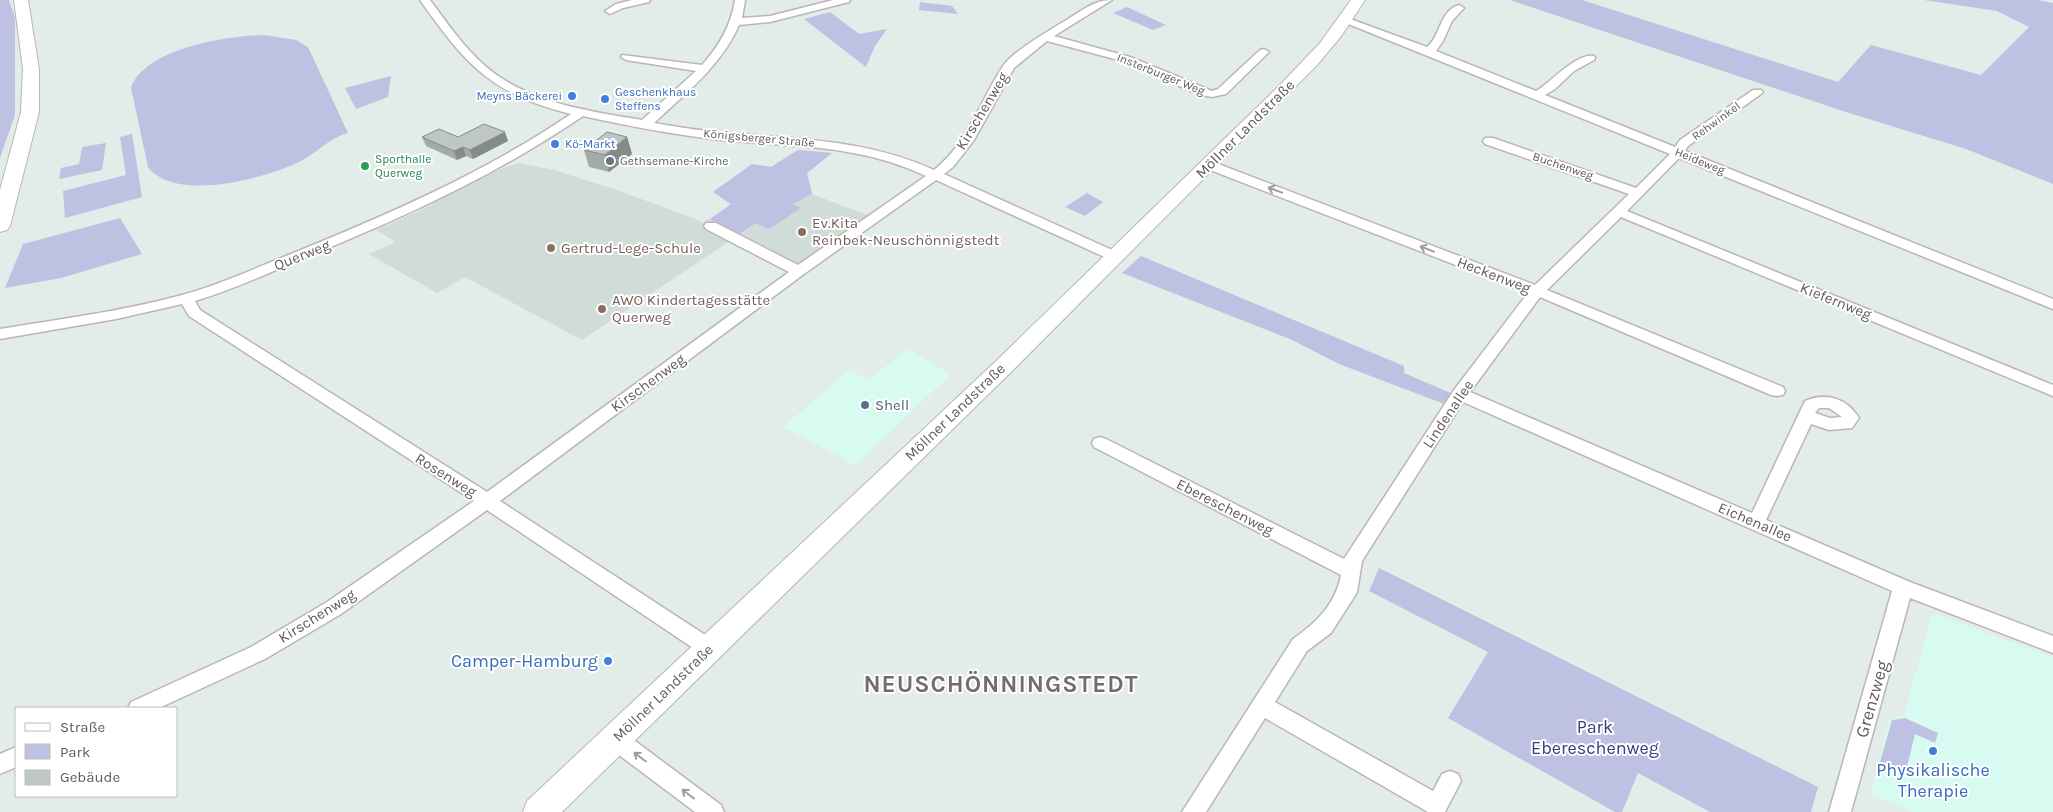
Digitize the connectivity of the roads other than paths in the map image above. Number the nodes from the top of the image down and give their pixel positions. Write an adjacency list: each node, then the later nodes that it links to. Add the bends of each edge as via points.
1 (21, 0): 28 (main road, via 31,69 30,112)
2 (425, 0): 20 (street, Königsberger Straße, via 472,61 493,78 527,95)
3 (646, 0): 9 (street)
4 (740, 0): 10 (street)
5 (845, 0): 10 (street, via 770,19)
6 (1108, 0): 12 (street, Kirschenweg)
7 (1358, 0): 11 (main road, Möllner Landstraße)
8 (1459, 8): 13 (street, via 1448,20 1434,48)
9 (610, 11)
10 (736, 22): 17 (street)
11 (1346, 22): 13 (street, Heideweg); 24 (main road, Möllner Landstraße, via 1303,72)
12 (1045, 37): 14 (street, Insterburger Weg, via 1126,59 1212,94 1222,92); 25 (street, Kirschenweg, via 1009,66 968,140)
13 (1428, 51): 19 (street, Heideweg)
14 (1264, 52)
15 (626, 57): 17 (street)
16 (1590, 58): 19 (street)
17 (704, 69): 21 (street)
18 (1757, 92): 23 (street, Rehwinkel, via 1684,143)
19 (1537, 95): 23 (street, Heideweg)
20 (580, 113): 21 (street, Königsberger Straße); 33 (street, Querweg, via 512,157 447,192 383,222)
21 (646, 124): 25 (street, Königsberger Straße, via 718,136 855,148)
22 (1489, 141): 26 (street, Buchenweg)
23 (1677, 152): 26 (street, Lindenallee); 34 (street, Heideweg)
24 (1209, 165): 30 (main road, Möllner Landstraße); 32 (street, Heckenweg, one-way to 24)
25 (936, 175): 30 (street, Königsberger Straße); 31 (street, Kirschenweg)
26 (1638, 193): 27 (street, Lindenallee)
27 (1619, 212): 32 (street, Lindenallee); 37 (street, Kiefernweg)
28 (0, 226)
29 (711, 226): 31 (street)
30 (1116, 256): 46 (main road, Möllner Landstraße)
31 (799, 271): 41 (street, Kirschenweg)
32 (1537, 291): 36 (street, Heckenweg); 38 (street, Lindenallee)
33 (187, 299): 35 (street, Querweg); 41 (street, Rosenweg, via 194,313)
34 (2053, 304)
35 (0, 334)
36 (1777, 391)
37 (2053, 391)
38 (1460, 394): 42 (street, Eichenallee); 43 (street, Lindenallee, via 1353,560)
39 (1806, 416): 42 (street)
40 (1100, 443): 43 (street, Ebereschenweg)
41 (487, 501): 46 (street, Rosenweg); 48 (street, Kirschenweg, via 334,608 258,652)
42 (1756, 523): 44 (street, Eichenallee)
43 (1350, 570): 47 (street, Lindenallee, via 1347,592 1324,627 1300,644)
44 (1903, 587): 45 (street, Eichenallee); 56 (street, Grenzweg)
45 (2053, 644)
46 (709, 648): 49 (main road, Möllner Landstraße)
47 (1262, 705): 52 (street, via 1437,805); 55 (street, Lindenallee)
48 (140, 707)
49 (615, 739): 53 (main road, Möllner Landstraße); 54 (street, one-way to 49)
50 (15, 757): 51 (street)
51 (0, 764)
52 (1450, 781)
53 (539, 812)
54 (713, 812)
55 (1193, 812)
56 (1840, 812)

